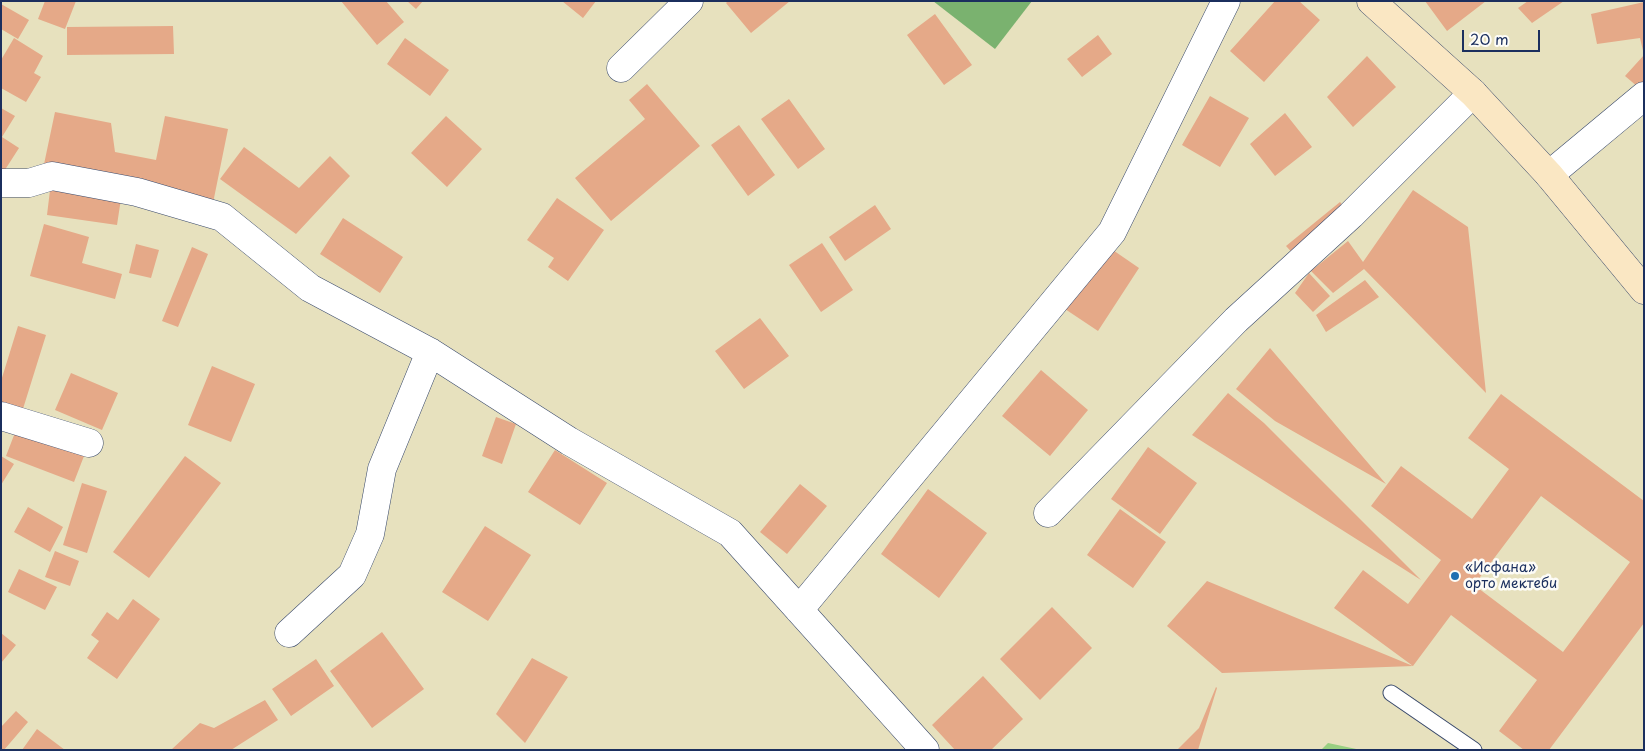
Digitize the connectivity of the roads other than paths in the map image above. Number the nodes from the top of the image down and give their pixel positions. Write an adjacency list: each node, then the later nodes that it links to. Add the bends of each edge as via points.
1 (689, 1): 4 (street)
2 (1226, 1): 14 (street, via 1112,232)
3 (1371, 1): 5 (street)
4 (621, 68)
5 (1473, 92): 7 (street); 13 (street, via 1350,215 1236,320)
6 (1644, 96): 7 (street)
7 (1549, 175): 9 (street)
8 (1, 183): 10 (street, via 29,183 52,176 137,192 222,218 310,288)
9 (1644, 290)
10 (430, 352): 14 (street, via 569,441 730,533); 15 (street, via 382,469 370,534 352,575)
11 (1, 416): 12 (street)
12 (89, 443)
13 (1048, 513)
14 (799, 610): 17 (street)
15 (290, 633)
16 (1391, 693): 18 (lane)
17 (925, 750)
18 (1474, 750)

